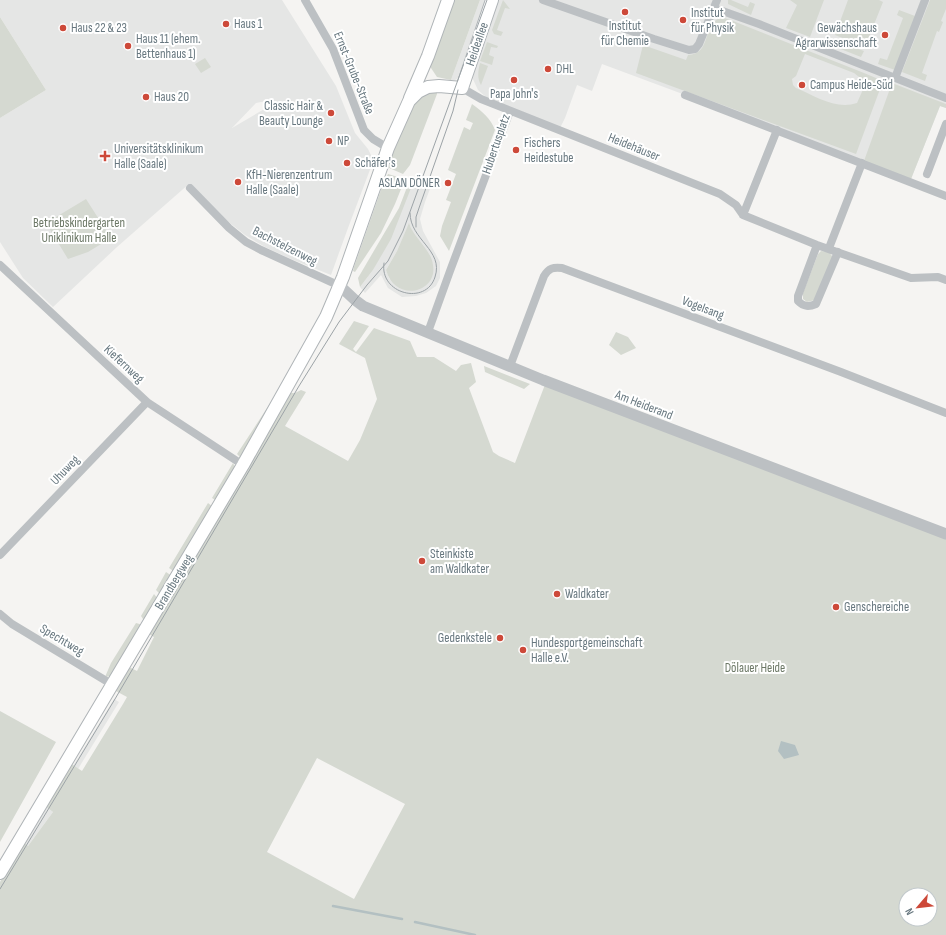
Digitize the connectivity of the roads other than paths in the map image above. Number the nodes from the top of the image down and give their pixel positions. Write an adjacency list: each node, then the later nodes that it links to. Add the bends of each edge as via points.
1 (305, 0): 17 (street, Ernst-Grube-Straße, via 333,49 364,130)
2 (448, 0): 7 (main road)
3 (492, 0): 10 (main road, Heideallee)
4 (543, 0): 6 (street, via 689,50 695,49 699,44)
5 (925, 0): 8 (street)
6 (716, 4): 8 (street, via 759,24)
7 (424, 63): 9 (main road, via 429,78); 13 (main road)
8 (895, 78): 12 (street)
9 (439, 86): 10 (main road, Hubertusplatz); 13 (main road, Hubertusplatz, via 422,89)
10 (462, 88): 14 (street, Hubertusplatz)
11 (684, 95): 16 (street)
12 (946, 98)
13 (409, 101): 17 (main road, Hubertusplatz)
14 (510, 111): 22 (street, Heidehäuser, via 720,194 736,205); 29 (street, Hubertusplatz)
15 (946, 124): 19 (street)
16 (777, 130): 18 (street); 22 (street)
17 (388, 148): 28 (main road, Hubertusplatz)
18 (862, 163): 21 (street); 24 (street)
19 (927, 174)
20 (190, 188): 28 (street, Bachstelzenweg, via 246,242)
21 (946, 196)
22 (743, 215): 23 (street, Heidehäuser)
23 (817, 245): 24 (street, Heidehäuser); 25 (street, via 798,296 798,301 802,305 810,307 816,304)
24 (829, 248): 25 (street, Heidehäuser)
25 (838, 252): 27 (street, Heidehäuser, via 911,278 938,277)
26 (0, 265): 31 (street, Kiefernweg)
27 (946, 280)
28 (340, 286): 29 (street, Am Heiderand, via 363,306); 33 (main road, Brandbergweg, via 326,317)
29 (428, 332): 30 (street, Am Heiderand)
30 (510, 366): 32 (street, Vogelsang, via 544,276 548,270 555,267); 34 (street, Am Heiderand)
31 (148, 402): 33 (street, Kiefernweg); 35 (street, Uhuweg)
32 (946, 413)
33 (243, 465): 37 (main road, Brandbergweg)
34 (946, 534)
35 (0, 555)
36 (0, 614): 37 (street, Spechtweg, via 12,624)
37 (113, 685): 38 (main road, Brandbergweg)
38 (0, 873)

